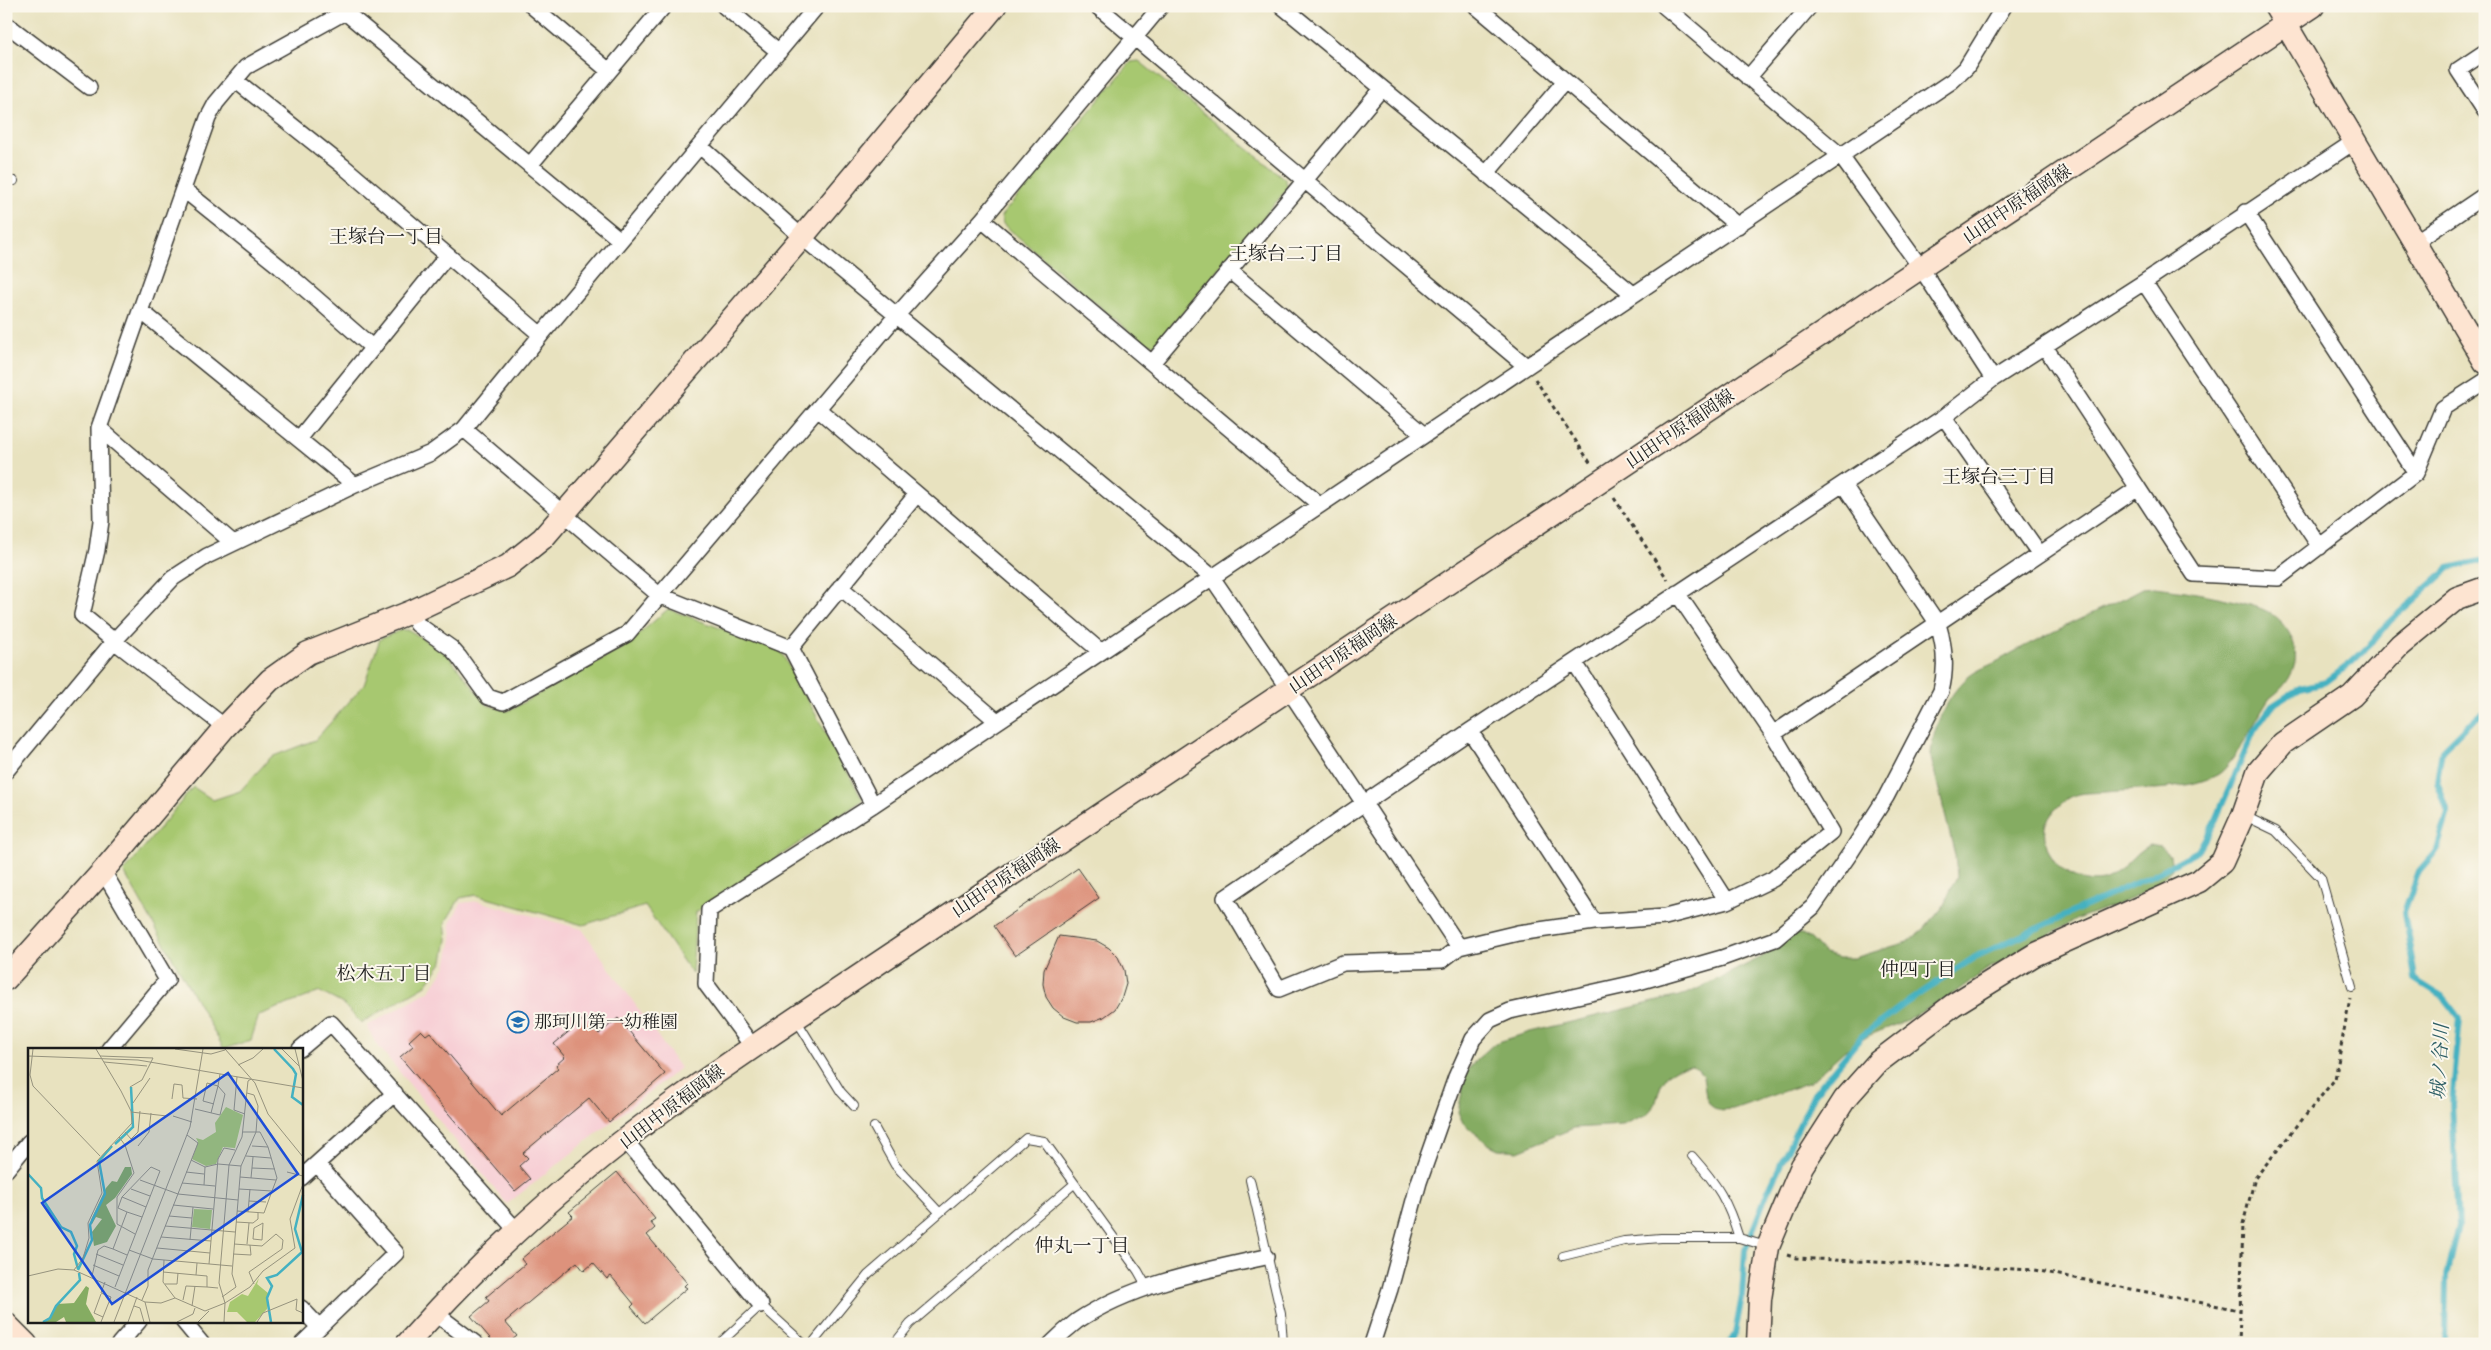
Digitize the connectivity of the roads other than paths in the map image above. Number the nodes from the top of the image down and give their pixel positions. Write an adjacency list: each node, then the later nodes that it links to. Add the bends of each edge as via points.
1 (532, 6): 20 (street)
2 (664, 6): 20 (street)
3 (724, 6): 18 (street)
4 (817, 6): 18 (street)
5 (995, 6): 38 (street)
6 (1097, 6): 17 (street)
7 (1160, 6): 17 (street)
8 (1282, 6): 25 (street)
9 (1476, 6): 23 (street)
10 (1664, 6): 21 (street)
11 (1810, 6): 21 (street)
12 (2004, 6): 29 (street, via 1966,68 1952,81)
13 (2313, 6): 15 (street, 山田中原福岡線)
14 (351, 9): 22 (street, via 246,67); 30 (street)
15 (2280, 15): 27 (street); 42 (street, 山田中原福岡線)
16 (6, 24): 24 (street)
17 (1135, 37): 32 (street); 36 (street)
18 (779, 52): 28 (street)
19 (2485, 52): 26 (street, via 2458,70)
20 (609, 71): 30 (street)
21 (1748, 78): 29 (street)
22 (235, 80): 33 (street, via 208,118); 41 (street, via 343,166)
23 (1565, 81): 31 (street); 37 (street)
24 (89, 87)
25 (1382, 88): 31 (street); 32 (street)
26 (2485, 111)
27 (2355, 141): 35 (street); 40 (street)
28 (700, 147): 38 (street); 39 (street)
29 (1840, 155): 37 (street); 42 (street)
30 (530, 166): 39 (street)
31 (1486, 174): 45 (street)
32 (1304, 179): 43 (street); 53 (street)
33 (183, 189): 46 (street); 50 (street)
34 (2485, 195): 40 (street)
35 (2246, 212): 44 (street); 62 (street)
36 (982, 220): 47 (street); 52 (street)
37 (1738, 226): 45 (street)
38 (802, 237): 47 (street); 68 (street)
39 (620, 240): 48 (street)
40 (2414, 243): 51 (street)
41 (447, 256): 48 (street); 50 (street)
42 (1921, 268): 54 (street); 83 (street, 山田中原福岡線)
43 (1229, 270): 52 (street); 60 (street)
44 (2144, 282): 49 (street); 70 (street)
45 (1633, 294): 53 (street)
46 (141, 311): 58 (street); 61 (street)
47 (897, 315): 56 (street); 72 (street)
48 (541, 335): 59 (street)
49 (2045, 347): 54 (street); 65 (street)
50 (373, 348): 61 (street)
51 (2485, 362)
52 (1152, 363): 67 (street)
53 (1526, 366): 60 (street)
54 (1993, 379): 57 (street)
55 (2485, 381): 62 (street, via 2443,408)
56 (819, 410): 66 (street); 76 (street)
57 (1944, 417): 63 (street); 71 (street)
58 (99, 428): 69 (street); 79 (street, via 101,521 82,615)
59 (464, 430): 64 (street, via 430,453); 68 (street)
60 (1424, 435): 67 (street)
61 (299, 439): 64 (street)
62 (2416, 473): 70 (street)
63 (1843, 484): 75 (street); 78 (street)
64 (354, 485): 69 (street)
65 (2138, 488): 70 (street, via 2194,574 2278,578); 71 (street)
66 (917, 494): 73 (street); 81 (street)
67 (1319, 504): 72 (street)
68 (565, 514): 76 (street); 77 (street, via 544,538 508,566)
69 (232, 542): 79 (street, via 173,578)
70 (2320, 547)
71 (2040, 553): 78 (street)
72 (1211, 576): 81 (street); 83 (street)
73 (840, 587): 80 (street); 84 (street)
74 (2485, 588): 91 (street, via 2457,598 2400,645 2352,696 2283,743 2258,772)
75 (1677, 593): 82 (street); 87 (street)
76 (659, 595): 77 (street, via 627,634 504,702 488,698 460,657 417,624); 80 (street)
77 (413, 611): 85 (street, via 308,653 270,680)
78 (1938, 624): 87 (street); 139 (street, via 1944,645 1945,676 1941,691 1886,797 1813,907 1774,939 1635,983 1510,1011 1490,1020 1473,1039 1419,1182)
79 (114, 641): 85 (street); 88 (street)
80 (790, 648): 90 (street)
81 (1100, 651): 84 (street)
82 (1575, 663): 86 (street); 93 (street)
83 (1289, 690): 89 (street); 98 (street, 山田中原福岡線)
84 (997, 721): 90 (street)
85 (225, 727): 92 (street)
86 (1470, 732): 89 (street); 94 (street)
87 (1773, 734): 93 (street, via 1831,832 1773,879)
88 (6, 770)
89 (1363, 804): 95 (street); 95 (street, via 1225,898 1279,989 1343,963 1442,960)
90 (873, 805): 99 (street, via 709,910 706,984)
91 (2244, 815): 97 (lane, via 2276,831 2322,878); 116 (street, via 2222,862 2199,881 2034,954 1953,1005 1878,1062 1845,1099 1802,1166)
92 (103, 871): 96 (street); 100 (street, via 167,980)
93 (1727, 901): 94 (street, via 1665,917)
94 (1594, 922): 95 (street, via 1518,933)
95 (1459, 947)
96 (6, 980)
97 (2352, 987)
98 (796, 1018): 99 (street, 山田中原福岡線); 103 (lane, via 841,1092)
99 (753, 1047): 105 (street, 山田中原福岡線)
100 (110, 1048)
101 (301, 1048): 102 (street, via 331,1023)
102 (395, 1093): 108 (street); 114 (street)
103 (854, 1106)
104 (874, 1127): 113 (lane, via 895,1165)
105 (625, 1140): 114 (street, 山田中原福岡線); 120 (street)
106 (28, 1143): 109 (street)
107 (1692, 1156): 115 (lane, via 1714,1180 1730,1209)
108 (317, 1164): 110 (street); 126 (street, via 396,1253)
109 (6, 1170)
110 (302, 1177)
111 (1250, 1180): 118 (lane)
112 (1074, 1184): 113 (lane, via 1044,1141 1026,1138); 119 (lane, via 1138,1271); 136 (lane, via 910,1324)
113 (938, 1212): 135 (lane, via 868,1275)
114 (517, 1231): 122 (street, 山田中原福岡線)
115 (1739, 1238): 116 (lane); 117 (lane, via 1624,1241)
116 (1768, 1246): 140 (street, via 1760,1299)
117 (1563, 1256)
118 (1266, 1257): 119 (street); 138 (lane, via 1281,1314)
119 (1146, 1287): 137 (street, via 1108,1303 1076,1322)
120 (761, 1304): 133 (lane); 134 (lane)
121 (302, 1309): 126 (street)
122 (435, 1313): 131 (street, 山田中原福岡線); 132 (street)
123 (137, 1322): 128 (street)
124 (184, 1322): 129 (street)
125 (6, 1324): 127 (street)
126 (319, 1327): 130 (street)
127 (26, 1344)
128 (119, 1344)
129 (202, 1344)
130 (302, 1344)
131 (407, 1344)
132 (476, 1344)
133 (719, 1344)
134 (804, 1344)
135 (812, 1344)
136 (894, 1344)
137 (1051, 1344)
138 (1283, 1344)
139 (1372, 1344)
140 (1758, 1344)

